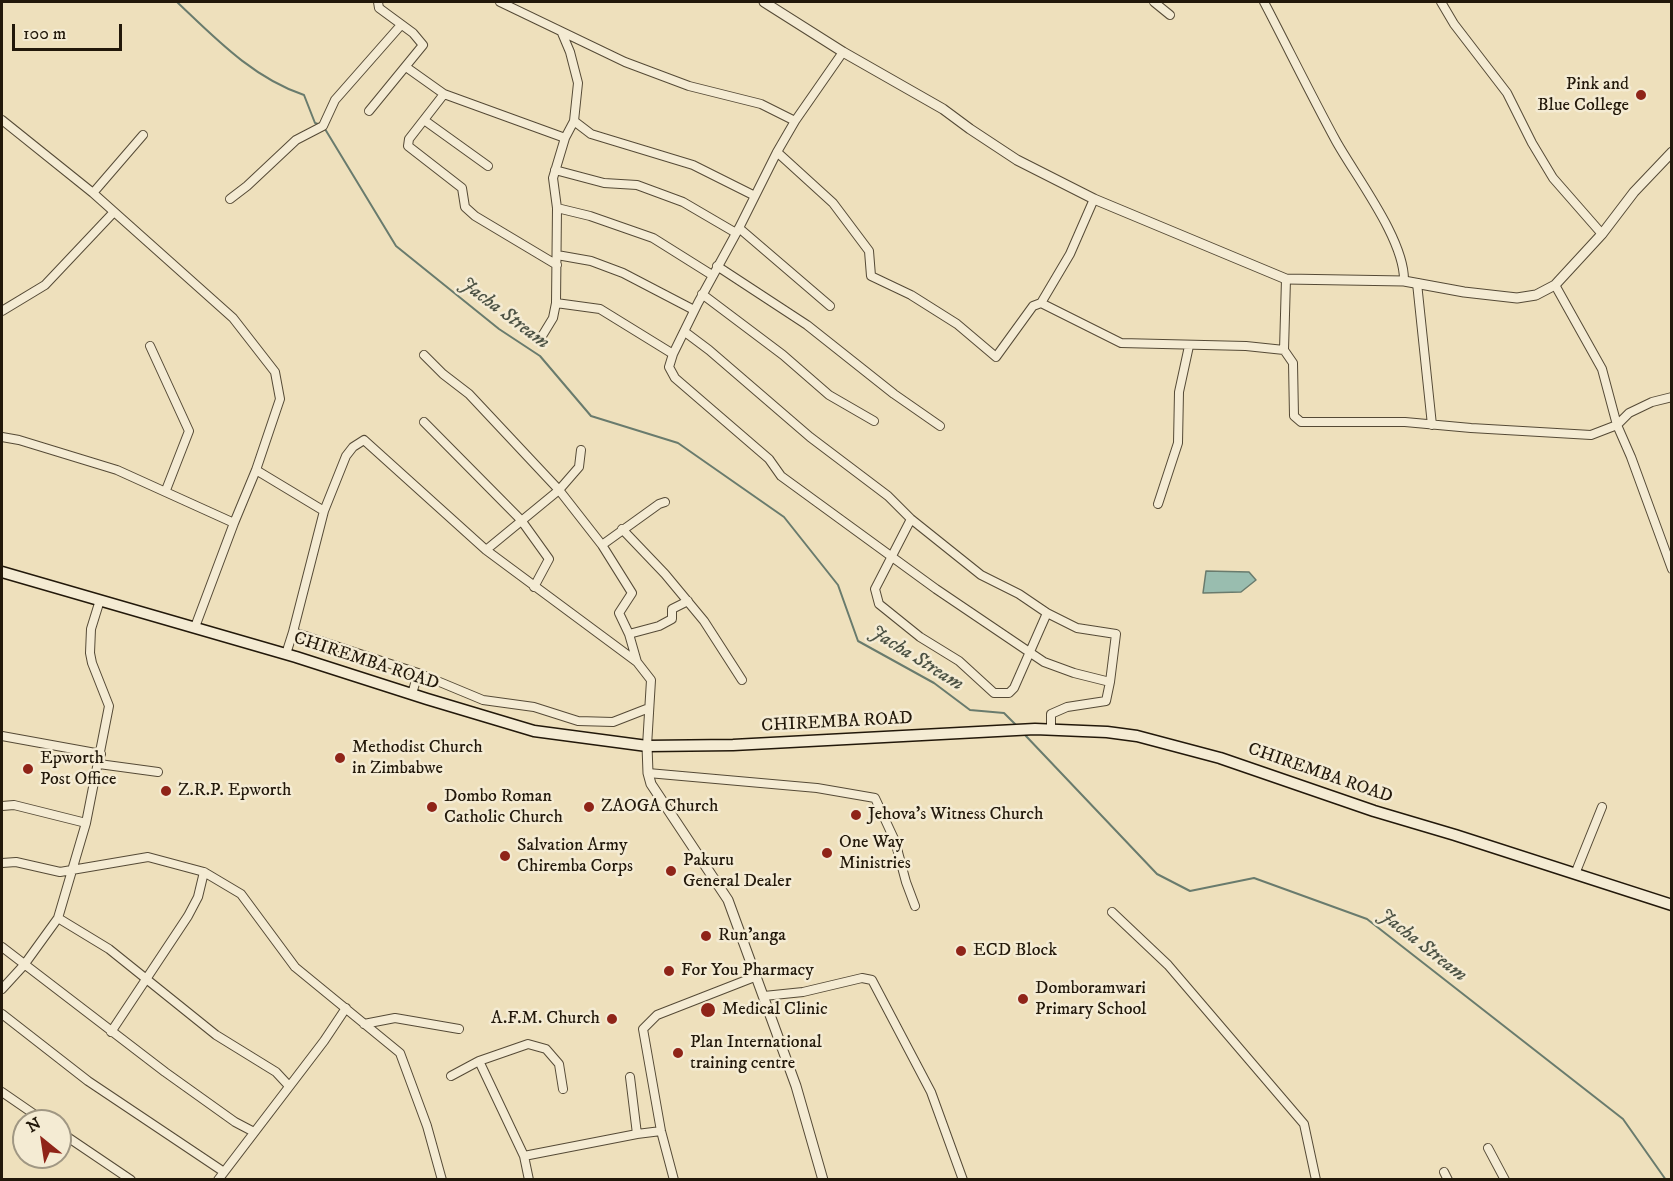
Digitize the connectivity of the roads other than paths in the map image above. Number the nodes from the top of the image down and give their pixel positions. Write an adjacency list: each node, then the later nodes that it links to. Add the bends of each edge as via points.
1 (378, 2): 8 (street, via 379,8)
2 (500, 2): 9 (street)
3 (764, 2): 10 (street)
4 (1154, 2): 7 (street)
5 (1264, 2): 37 (street, via 1336,142 1389,231 1404,269)
6 (1441, 2): 31 (street, via 1507,93 1553,178)
7 (1170, 15)
8 (401, 25): 11 (street, via 423,45); 26 (street, via 335,100 322,126 296,140)
9 (562, 33): 16 (street, via 578,83); 17 (street, via 689,86 761,104)
10 (843, 52): 17 (street); 27 (street, via 943,109 1017,160)
11 (406, 67): 12 (street); 13 (street)
12 (444, 94): 15 (street); 19 (street)
13 (369, 111)
14 (2, 120): 24 (street)
15 (424, 120): 22 (street); 33 (street, via 408,146 462,188 465,207 475,216)
16 (574, 121): 19 (street); 25 (street, via 591,134 693,165)
17 (795, 121): 20 (street)
18 (143, 135): 24 (street)
19 (565, 138): 23 (street)
20 (777, 152): 25 (street); 42 (street, via 833,204 869,251 871,276 957,324 996,357 1033,306)
21 (1671, 152): 31 (street)
22 (488, 166)
23 (555, 170): 28 (street); 30 (street, via 604,183 637,185 683,202)
24 (93, 193): 29 (street)
25 (754, 196): 30 (street)
26 (230, 199)
27 (1094, 199): 36 (street); 42 (street, via 1070,254)
28 (557, 208): 32 (street); 35 (street, via 653,238)
29 (113, 213): 45 (street, via 45,285); 61 (street, via 233,318 275,372 280,399)
30 (738, 231): 34 (street); 43 (street)
31 (1602, 234): 39 (street)
32 (557, 255): 33 (street); 44 (street, via 591,261 623,273)
33 (557, 265): 41 (street)
34 (717, 266): 35 (street); 58 (street, via 807,326)
35 (712, 275): 40 (street)
36 (1286, 279): 37 (street); 50 (street)
37 (1404, 281): 38 (street)
38 (1417, 283): 39 (street, via 1517,298 1536,295); 56 (street)
39 (1555, 285): 57 (street, via 1602,369)
40 (702, 294): 44 (street); 54 (street, via 829,394)
41 (556, 303): 47 (street, via 553,318); 51 (street, via 600,309)
42 (1041, 303): 49 (street, via 1120,343)
43 (830, 306)
44 (694, 310): 46 (street)
45 (2, 311)
46 (685, 332): 51 (street); 67 (street, via 810,437 888,495)
47 (539, 341)
48 (150, 346): 62 (street, via 189,431)
49 (1189, 346): 50 (street); 65 (street, via 1179,393 1178,444)
50 (1284, 350): 56 (street, via 1293,363 1294,416 1301,422)
51 (673, 354): 73 (street, via 669,367 675,378 769,459 781,476)
52 (424, 355): 63 (street, via 469,394)
53 (1671, 398): 57 (street, via 1629,413)
54 (874, 421)
55 (424, 422): 68 (street)
56 (1432, 424): 57 (street, via 1592,435)
57 (1617, 425): 74 (street)
58 (940, 426)
59 (2, 437): 62 (street, via 117,470)
60 (581, 450): 63 (street, via 579,467)
61 (256, 471): 66 (street); 69 (street)
62 (166, 490): 69 (street)
63 (559, 490): 68 (street); 71 (street)
64 (665, 502): 70 (street)
65 (1158, 504)
66 (324, 511): 72 (street, via 346,456 364,440); 81 (street)
67 (910, 519): 73 (street); 79 (street, via 981,575)
68 (521, 520): 72 (street); 76 (street, via 549,559)
69 (234, 523): 80 (street)
70 (622, 530): 71 (street); 78 (street)
71 (602, 544): 82 (street, via 632,593 619,613)
72 (486, 550): 76 (street)
73 (892, 555): 83 (street); 83 (street, via 875,589 879,604 920,638 959,661 994,693 1009,693 1014,688)
74 (1671, 569)
75 (2, 572): 77 (main road, CHIREMBA ROAD)
76 (534, 587): 85 (street)
77 (100, 600): 80 (main road, CHIREMBA ROAD); 94 (street, via 91,629 90,653 110,706)
78 (688, 601): 82 (street, via 672,609 672,619); 87 (street)
79 (1047, 614): 83 (street); 88 (street, via 1077,628 1116,634)
80 (195, 627): 84 (main road, CHIREMBA ROAD)
81 (293, 632): 84 (street); 86 (street)
82 (629, 634): 85 (street)
83 (1029, 652): 88 (street, via 1044,662)
84 (286, 654): 89 (main road, CHIREMBA ROAD)
85 (637, 662): 90 (street, via 651,680)
86 (418, 673): 89 (street); 90 (street, via 483,700 534,707 578,721 613,722)
87 (742, 680)
88 (1110, 682): 91 (street, via 1106,701 1067,707 1051,714)
89 (412, 694): 93 (main road, CHIREMBA ROAD, via 534,730)
90 (649, 708): 93 (street)
91 (1051, 729): 93 (main road, CHIREMBA ROAD); 104 (main road, CHIREMBA ROAD, via 1137,736 1187,748)
92 (2, 736): 94 (street)
93 (647, 746): 97 (street)
94 (101, 754): 95 (street)
95 (99, 764): 96 (street); 100 (street)
96 (158, 772)
97 (648, 773): 108 (street, via 817,788 875,798 895,841); 113 (street, via 651,784 728,900)
98 (2, 806): 100 (street, via 14,805)
99 (1602, 807): 104 (street)
100 (86, 823): 102 (street)
101 (2, 862): 102 (street, via 60,872)
102 (71, 870): 103 (street, via 148,857); 110 (street)
103 (204, 872): 114 (street, via 198,897); 117 (street, via 241,894 295,967)
104 (1575, 874): 106 (main road, CHIREMBA ROAD)
105 (1671, 895): 106 (street)
106 (1659, 901): 107 (main road, CHIREMBA ROAD)
107 (1671, 905)
108 (915, 906)
109 (1112, 912): 142 (street, via 1168,965 1305,1124)
110 (58, 918): 112 (street); 114 (street, via 109,949)
111 (2, 947): 112 (street)
112 (24, 965): 115 (street); 121 (street)
113 (757, 976): 116 (street); 129 (street, via 657,1015 643,1029)
114 (146, 979): 121 (street); 125 (street, via 216,1035 276,1072)
115 (2, 989)
116 (764, 996): 140 (street); 141 (street, via 803,992 862,978 872,980 931,1092)
117 (346, 1008): 119 (street); 125 (street)
118 (2, 1014): 135 (street)
119 (364, 1024): 120 (street, via 395,1018); 137 (street, via 400,1053)
120 (459, 1029)
121 (111, 1032): 130 (street)
122 (479, 1061): 123 (street); 126 (street, via 528,1044 546,1049 559,1064); 134 (street)
123 (451, 1076)
124 (630, 1077): 131 (street)
125 (289, 1086): 130 (street)
126 (562, 1089)
127 (2, 1092): 128 (street)
128 (27, 1109)
129 (661, 1131): 131 (street); 139 (street)
130 (254, 1132): 135 (street)
131 (637, 1134): 134 (street)
132 (72, 1140): 136 (street)
133 (1488, 1148): 143 (street)
134 (524, 1156): 138 (street)
135 (221, 1176)
136 (131, 1179)
137 (442, 1179)
138 (529, 1179)
139 (674, 1179)
140 (823, 1179)
141 (963, 1179)
142 (1316, 1179)
143 (1505, 1179)

